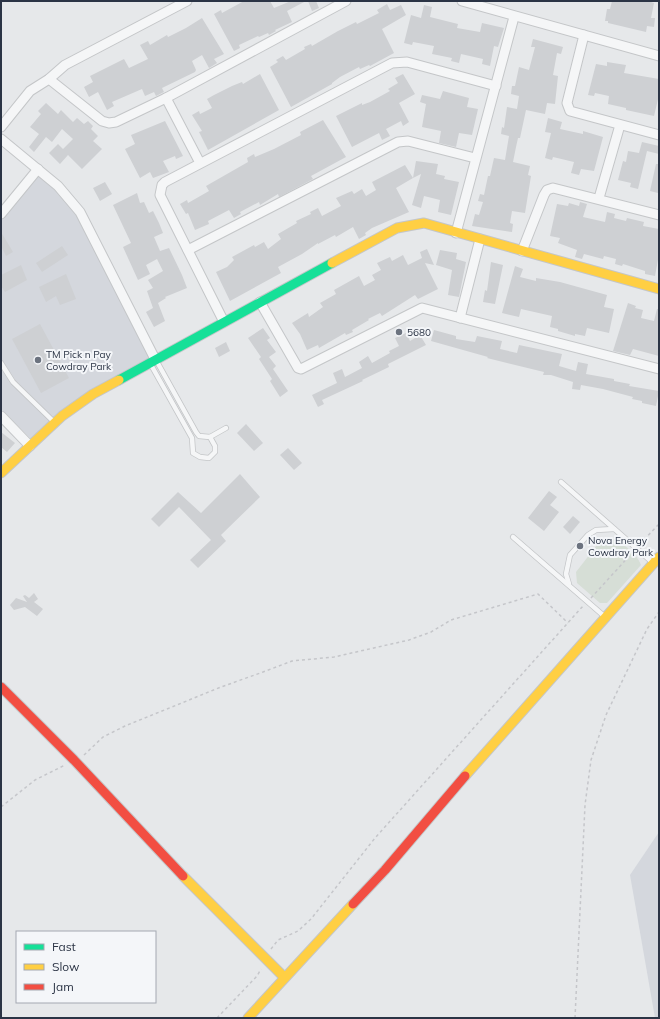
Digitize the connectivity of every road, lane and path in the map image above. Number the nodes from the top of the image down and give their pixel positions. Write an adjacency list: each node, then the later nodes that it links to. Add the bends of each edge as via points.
1 (187, 1): 7 (street, via 65,65)
2 (462, 1): 4 (street)
3 (340, 2): 9 (street)
4 (514, 17): 5 (street); 8 (street)
5 (584, 35): 6 (street); 10 (street, via 567,103 570,111)
6 (659, 56)
7 (49, 79): 9 (street, via 102,122 116,122); 11 (street, via 30,91)
8 (496, 86): 14 (street); 15 (street, via 407,62 392,63)
9 (166, 98): 15 (street)
10 (620, 125): 12 (street); 17 (street)
11 (1, 127)
12 (659, 135)
13 (1, 139): 16 (street)
14 (475, 158): 20 (street); 22 (street, via 408,141 398,142)
15 (200, 163): 22 (street, via 165,182 160,190 160,195)
16 (38, 169): 18 (street); 28 (street, via 58,186 80,212)
17 (599, 198): 19 (street); 23 (street, via 553,188 547,190)
18 (1, 214)
19 (659, 215)
20 (456, 232): 21 (street); 25 (street, via 424,223 397,228)
21 (480, 239): 23 (street); 26 (street)
22 (188, 250): 27 (street)
23 (522, 251): 24 (street)
24 (659, 289)
25 (260, 302): 26 (street, via 296,367 301,369 422,308); 27 (street)
26 (460, 318): 30 (street)
27 (224, 322): 28 (street)
28 (152, 360): 32 (street, via 93,394); 34 (lane, via 199,436); 34 (lane, via 192,438 194,453 200,458 209,458 215,452)
29 (1, 363): 32 (lane, via 13,382)
30 (659, 369)
31 (1, 416): 35 (street)
32 (55, 423): 35 (street)
33 (226, 428): 34 (lane)
34 (210, 437)
35 (30, 446): 36 (street)
36 (1, 473)
37 (561, 482): 39 (lane)
38 (659, 524): 41 (path)
39 (614, 529): 41 (lane); 43 (lane, via 596,530 570,555 566,574)
40 (513, 537): 43 (lane)
41 (636, 548): 42 (lane); 44 (path)
42 (656, 560): 46 (street)
43 (570, 586): 44 (lane)
44 (588, 602): 46 (lane); 47 (path)
45 (659, 612): 55 (path, via 647,629 606,716 592,760 585,805)
46 (606, 617): 52 (street, via 385,870)
47 (568, 623): 49 (path, via 538,594 451,620 409,640 334,657 292,661 125,726 103,737 88,753); 51 (path, via 375,838 311,919 298,931 278,940)
48 (1, 687): 49 (street)
49 (74, 760): 50 (path, via 35,780); 51 (street)
50 (1, 807)
51 (266, 960): 52 (street); 53 (path, via 257,976)
52 (284, 977): 54 (street)
53 (218, 1018)
54 (248, 1018)
55 (575, 1018)

